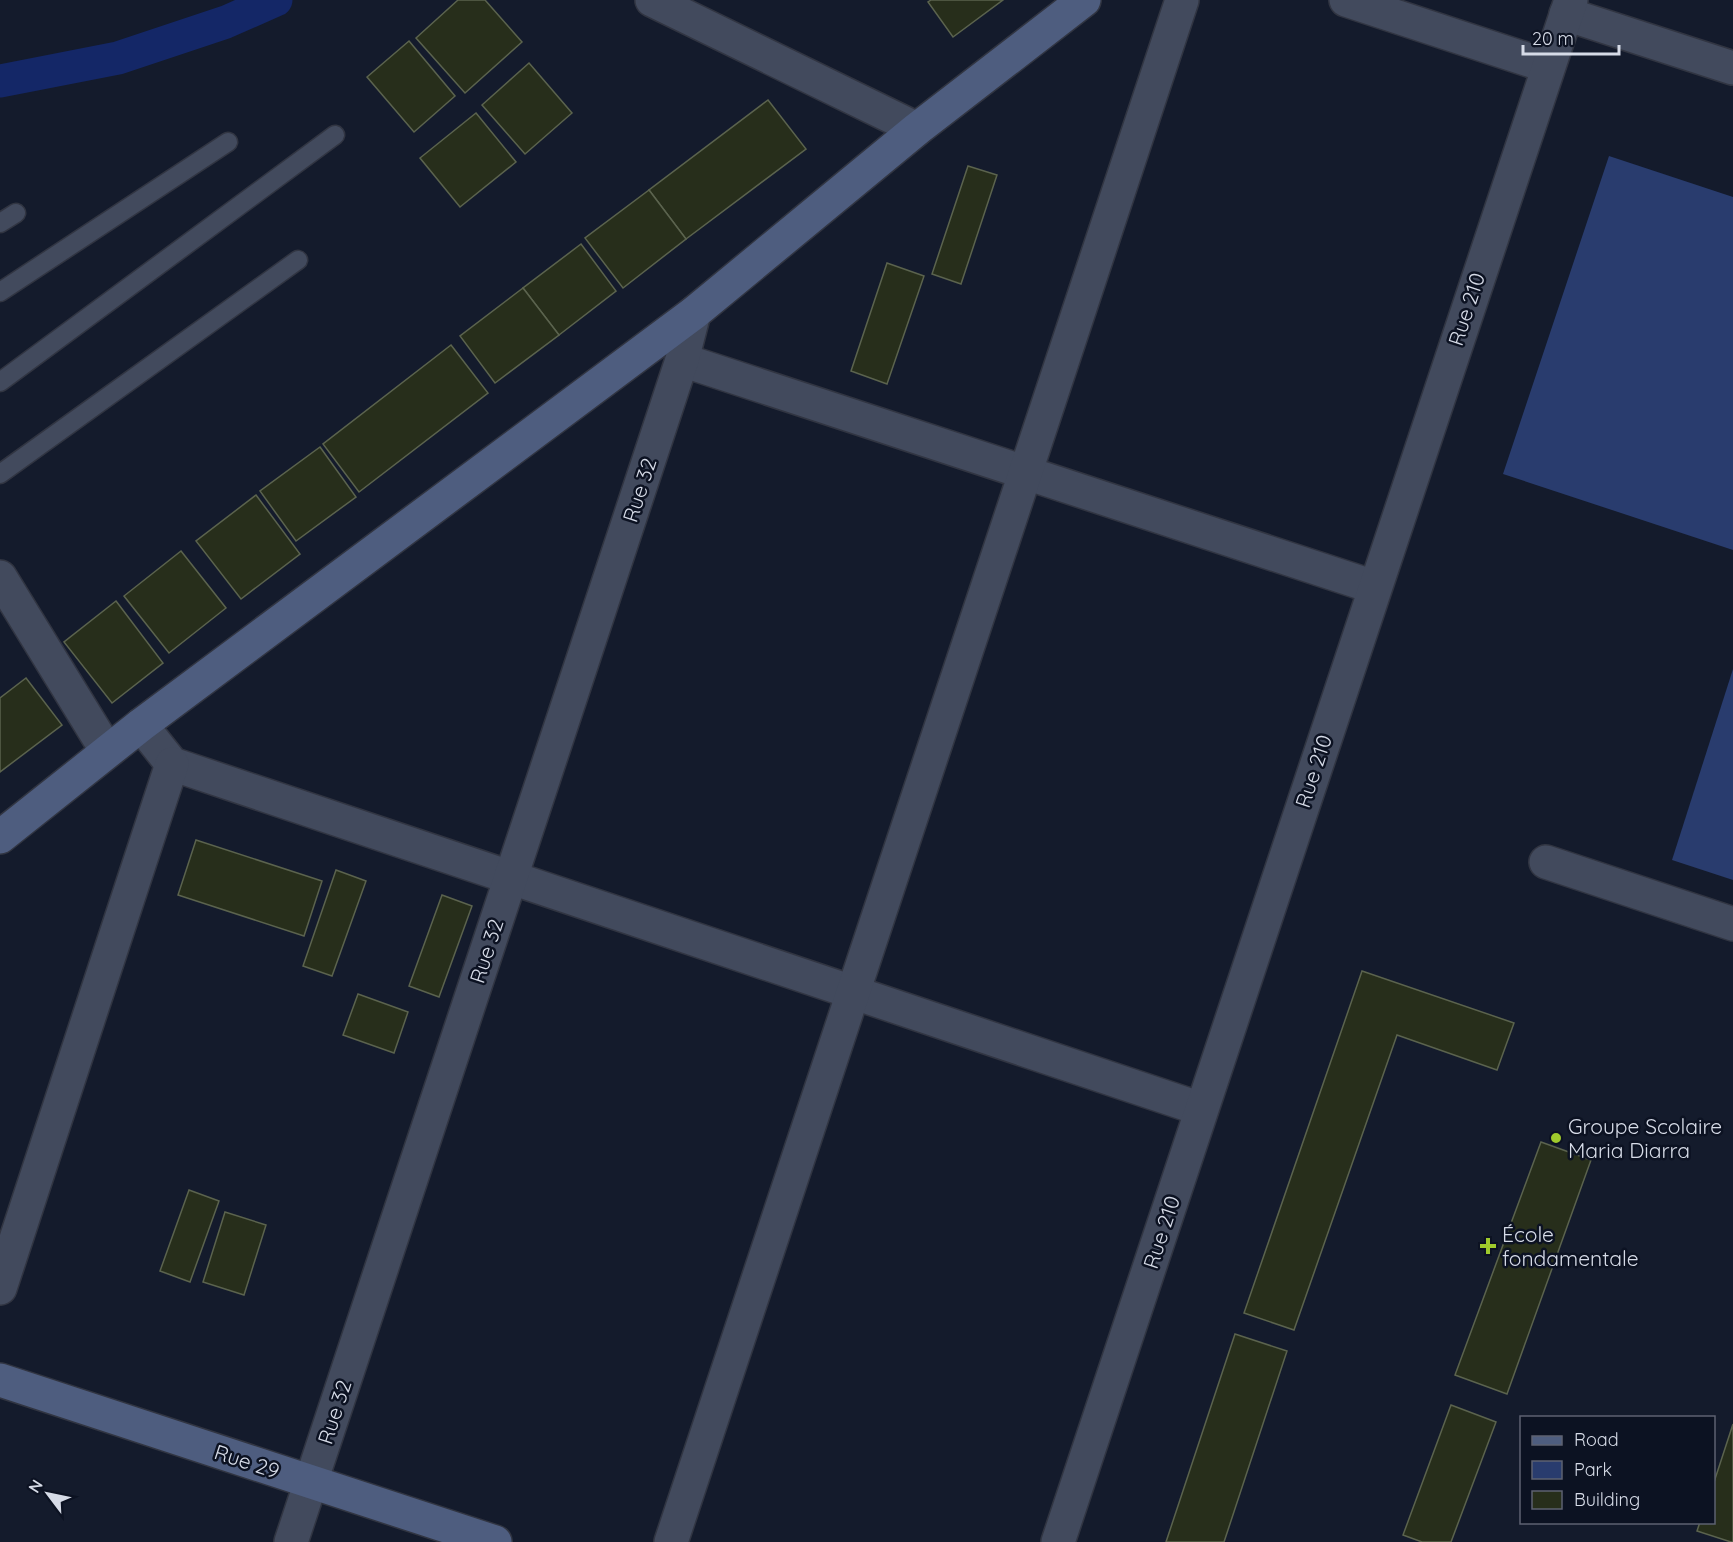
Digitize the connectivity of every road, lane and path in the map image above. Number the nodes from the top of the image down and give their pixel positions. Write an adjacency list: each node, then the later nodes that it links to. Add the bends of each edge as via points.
1 (652, 0): 8 (street)
2 (1084, 0): 8 (main road)
3 (1182, 0): 18 (street)
4 (1346, 0): 6 (street)
5 (1569, 7): 6 (street, Rue 210); 7 (street)
6 (1547, 66): 21 (street, Rue 210)
7 (1733, 69)
8 (917, 129): 15 (main road)
9 (335, 135): 17 (lane)
10 (228, 142): 14 (lane)
11 (16, 213): 12 (lane)
12 (0, 223)
13 (298, 260): 19 (lane)
14 (0, 291)
15 (694, 313): 16 (street, Rue 32); 22 (main road)
16 (682, 360): 18 (street); 27 (street, Rue 32)
17 (0, 382)
18 (1026, 472): 21 (street); 29 (street)
19 (0, 474)
20 (0, 577): 23 (street)
21 (1374, 587): 30 (street, Rue 210)
22 (141, 724): 23 (main road); 24 (street)
23 (107, 751): 25 (main road)
24 (172, 764): 27 (street); 31 (street)
25 (0, 837)
26 (1546, 862): 28 (street)
27 (510, 878): 29 (street); 33 (street, Rue 32)
28 (1733, 924)
29 (853, 992): 30 (street); 36 (street)
30 (1201, 1109): 37 (street, Rue 210)
31 (0, 1288)
32 (0, 1380): 33 (main road, Rue 29)
33 (311, 1482): 34 (street, Rue 32); 35 (main road, Rue 29)
34 (291, 1542)
35 (495, 1542)
36 (671, 1542)
37 (1058, 1542)

